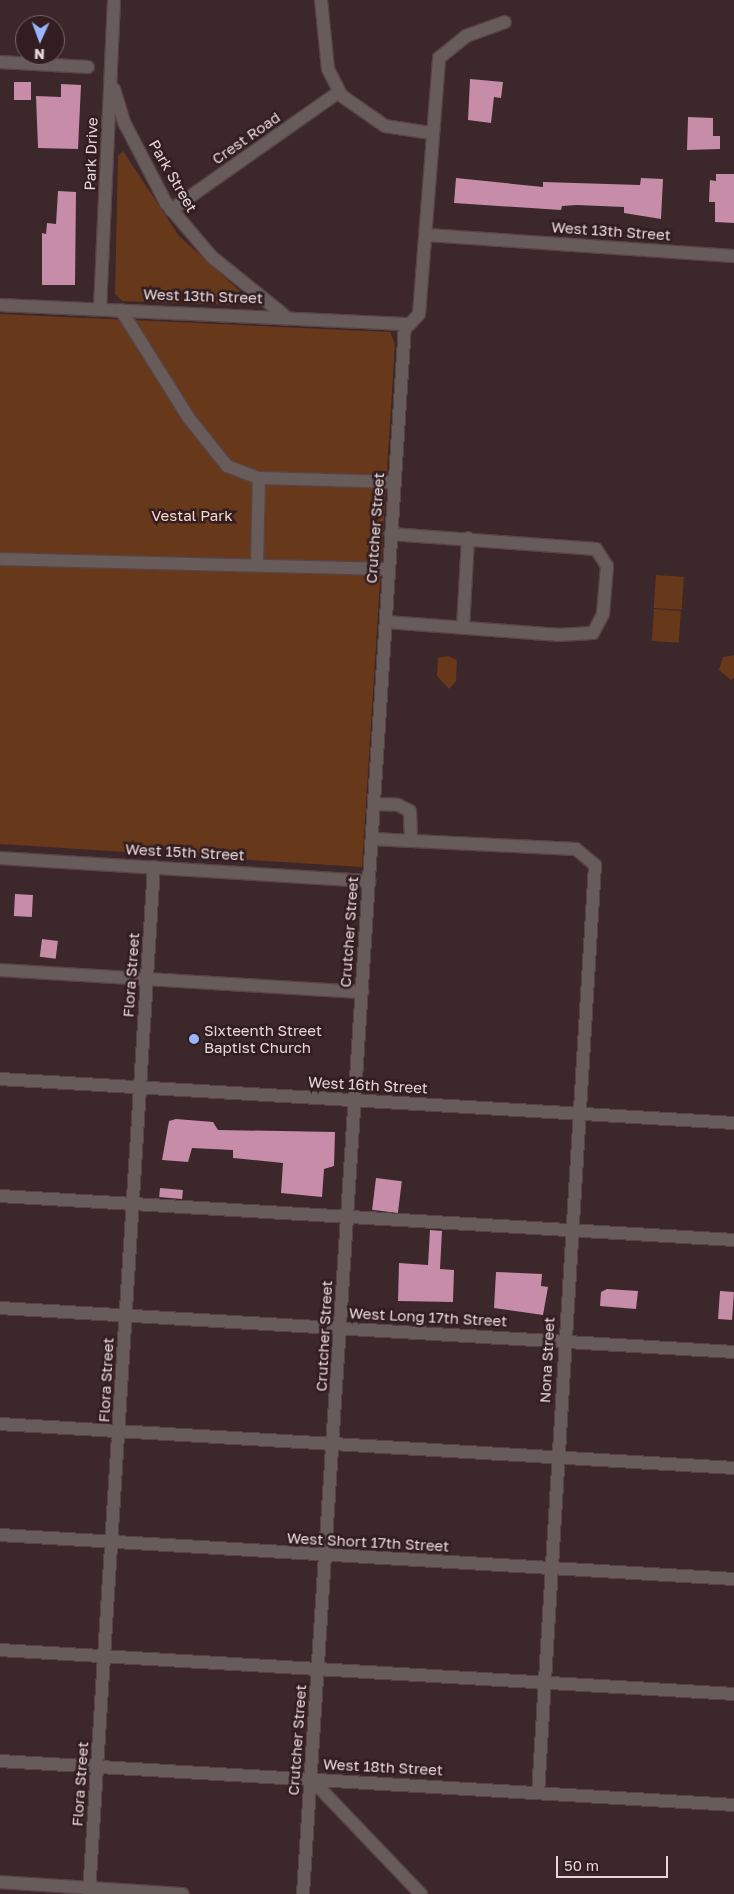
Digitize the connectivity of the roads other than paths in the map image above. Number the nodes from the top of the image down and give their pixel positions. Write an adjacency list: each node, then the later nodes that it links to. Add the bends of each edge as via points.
1 (114, 0): 6 (street, Park Drive)
2 (321, 0): 7 (street, via 325,54)
3 (505, 22): 8 (street, via 466,36 439,58)
4 (0, 62): 5 (street)
5 (88, 67)
6 (111, 72): 9 (street, Park Street, via 125,124); 13 (street, Park Drive)
7 (339, 92): 8 (street, via 366,117 384,126); 9 (street, Crest Road)
8 (432, 133): 10 (street)
9 (171, 210): 15 (street, Park Street, via 212,257)
10 (426, 235): 11 (street, West 13th Street); 16 (street, via 419,314)
11 (734, 256)
12 (0, 305): 13 (street, West 13th Street)
13 (100, 310): 14 (street, West 13th Street)
14 (120, 310): 15 (street, West 13th Street); 17 (street, via 211,450 227,466)
15 (284, 315): 16 (street, West 13th Street)
16 (405, 324): 18 (street, Crutcher Street)
17 (259, 478): 18 (street); 22 (street)
18 (395, 482): 19 (street, Crutcher Street)
19 (391, 534): 20 (street); 23 (street, Crutcher Street)
20 (468, 538): 25 (street); 25 (street, via 596,549 607,566 603,614 593,633)
21 (0, 560): 22 (street)
22 (257, 564): 23 (street)
23 (389, 570): 24 (street, Crutcher Street)
24 (386, 622): 25 (street); 26 (street, Crutcher Street)
25 (464, 628)
26 (374, 804): 27 (street, Crutcher Street); 28 (street, via 398,805 410,811)
27 (372, 839): 28 (street); 31 (street, Crutcher Street)
28 (411, 841): 38 (street, Nona Street, via 576,849 595,865)
29 (0, 858): 30 (street, West 15th Street)
30 (154, 867): 31 (street, West 15th Street); 33 (street, Flora Street)
31 (369, 881): 34 (street, Crutcher Street)
32 (0, 970): 33 (street)
33 (147, 979): 34 (street); 36 (street, Flora Street)
34 (362, 992): 37 (street, Crutcher Street)
35 (0, 1079): 36 (street, West 16th Street)
36 (140, 1087): 37 (street, West 16th Street); 41 (street, Flora Street)
37 (355, 1100): 38 (street, West 16th Street); 42 (street, Crutcher Street)
38 (578, 1114): 39 (street, West 16th Street); 43 (street, Nona Street)
39 (734, 1123)
40 (0, 1196): 41 (street)
41 (133, 1204): 42 (street); 46 (street, Flora Street)
42 (347, 1217): 43 (street); 47 (street, Crutcher Street)
43 (571, 1230): 44 (street); 48 (street, Nona Street)
44 (734, 1240)
45 (0, 1308): 46 (street, West Long 17th Street)
46 (126, 1315): 47 (street, West Long 17th Street); 51 (street, Flora Street)
47 (340, 1328): 48 (street, West Long 17th Street); 52 (street, Crutcher Street)
48 (564, 1341): 49 (street, West Long 17th Street); 53 (street, Nona Street)
49 (734, 1352)
50 (0, 1424): 51 (street)
51 (120, 1432): 52 (street); 56 (street, Flora Street)
52 (335, 1445): 53 (street); 57 (street, Crutcher Street)
53 (558, 1459): 54 (street); 58 (street, Nona Street)
54 (734, 1468)
55 (0, 1535): 56 (street, West Short 17th Street)
56 (112, 1541): 57 (street, West Short 17th Street); 61 (street, Flora Street)
57 (328, 1556): 58 (street, West Short 17th Street); 62 (street, Crutcher Street)
58 (551, 1568): 59 (street, West Short 17th Street); 63 (street, Nona Street)
59 (734, 1579)
60 (0, 1650): 61 (street)
61 (104, 1656): 62 (street); 66 (street, Flora Street)
62 (318, 1669): 63 (street); 67 (street, Crutcher Street)
63 (544, 1683): 64 (street); 68 (street, Nona Street)
64 (734, 1694)
65 (0, 1761): 66 (street, West 18th Street)
66 (97, 1767): 67 (street, West 18th Street); 71 (street, Flora Street)
67 (311, 1779): 68 (street, West 18th Street); 73 (street, Crutcher Street); 74 (street)
68 (538, 1793): 69 (street, West 18th Street)
69 (734, 1805)
70 (0, 1882): 71 (street)
71 (89, 1891): 72 (street)
72 (183, 1894)
73 (304, 1894)
74 (421, 1894)

